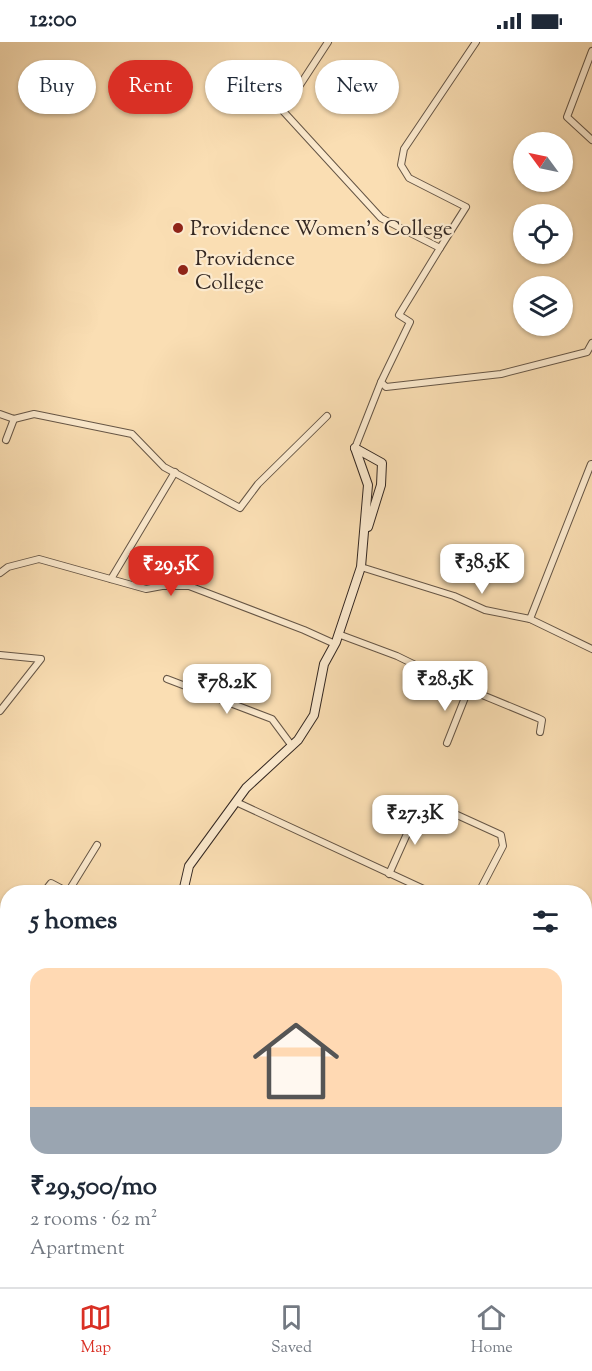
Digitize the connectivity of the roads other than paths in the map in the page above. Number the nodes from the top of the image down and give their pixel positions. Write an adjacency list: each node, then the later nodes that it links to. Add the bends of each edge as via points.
1 (328, 42): 5 (street, via 283,111 381,218)
2 (476, 42): 5 (street, via 404,149 400,165 409,178 466,207)
3 (592, 51): 4 (street, via 567,117)
4 (592, 140)
5 (440, 248): 7 (street, via 399,315 410,322)
6 (592, 343): 7 (street, via 587,352 501,374 386,387)
7 (381, 382): 12 (street)
8 (0, 414): 10 (street)
9 (327, 416): 14 (street, via 258,484 240,508)
10 (14, 418): 11 (street); 14 (street, via 34,414 132,434 164,467)
11 (6, 440)
12 (355, 448): 15 (street, via 368,485); 15 (street, via 382,463 381,485)
13 (591, 464): 19 (street)
14 (175, 472): 18 (street)
15 (363, 542): 16 (street)
16 (361, 567): 19 (street, via 454,596 485,610); 20 (street)
17 (0, 573): 18 (street, via 39,559)
18 (111, 579): 21 (street, via 146,589 189,586)
19 (530, 620): 22 (street)
20 (338, 634): 21 (street); 25 (street, via 397,656)
21 (334, 644): 29 (street, via 324,664 314,714)
22 (592, 649)
23 (0, 655): 26 (street, via 41,659)
24 (167, 679): 29 (street, via 272,719)
25 (468, 690): 27 (street, via 542,720); 28 (street)
26 (0, 711)
27 (540, 732)
28 (447, 743)
29 (292, 746): 30 (street)
30 (236, 802): 32 (street); 34 (street, via 189,866)
31 (97, 845): 33 (street)
32 (389, 874): 35 (street); 36 (street, via 419,807 426,803 501,835 503,846)
33 (72, 885)
34 (185, 885)
35 (414, 885)
36 (483, 885)

